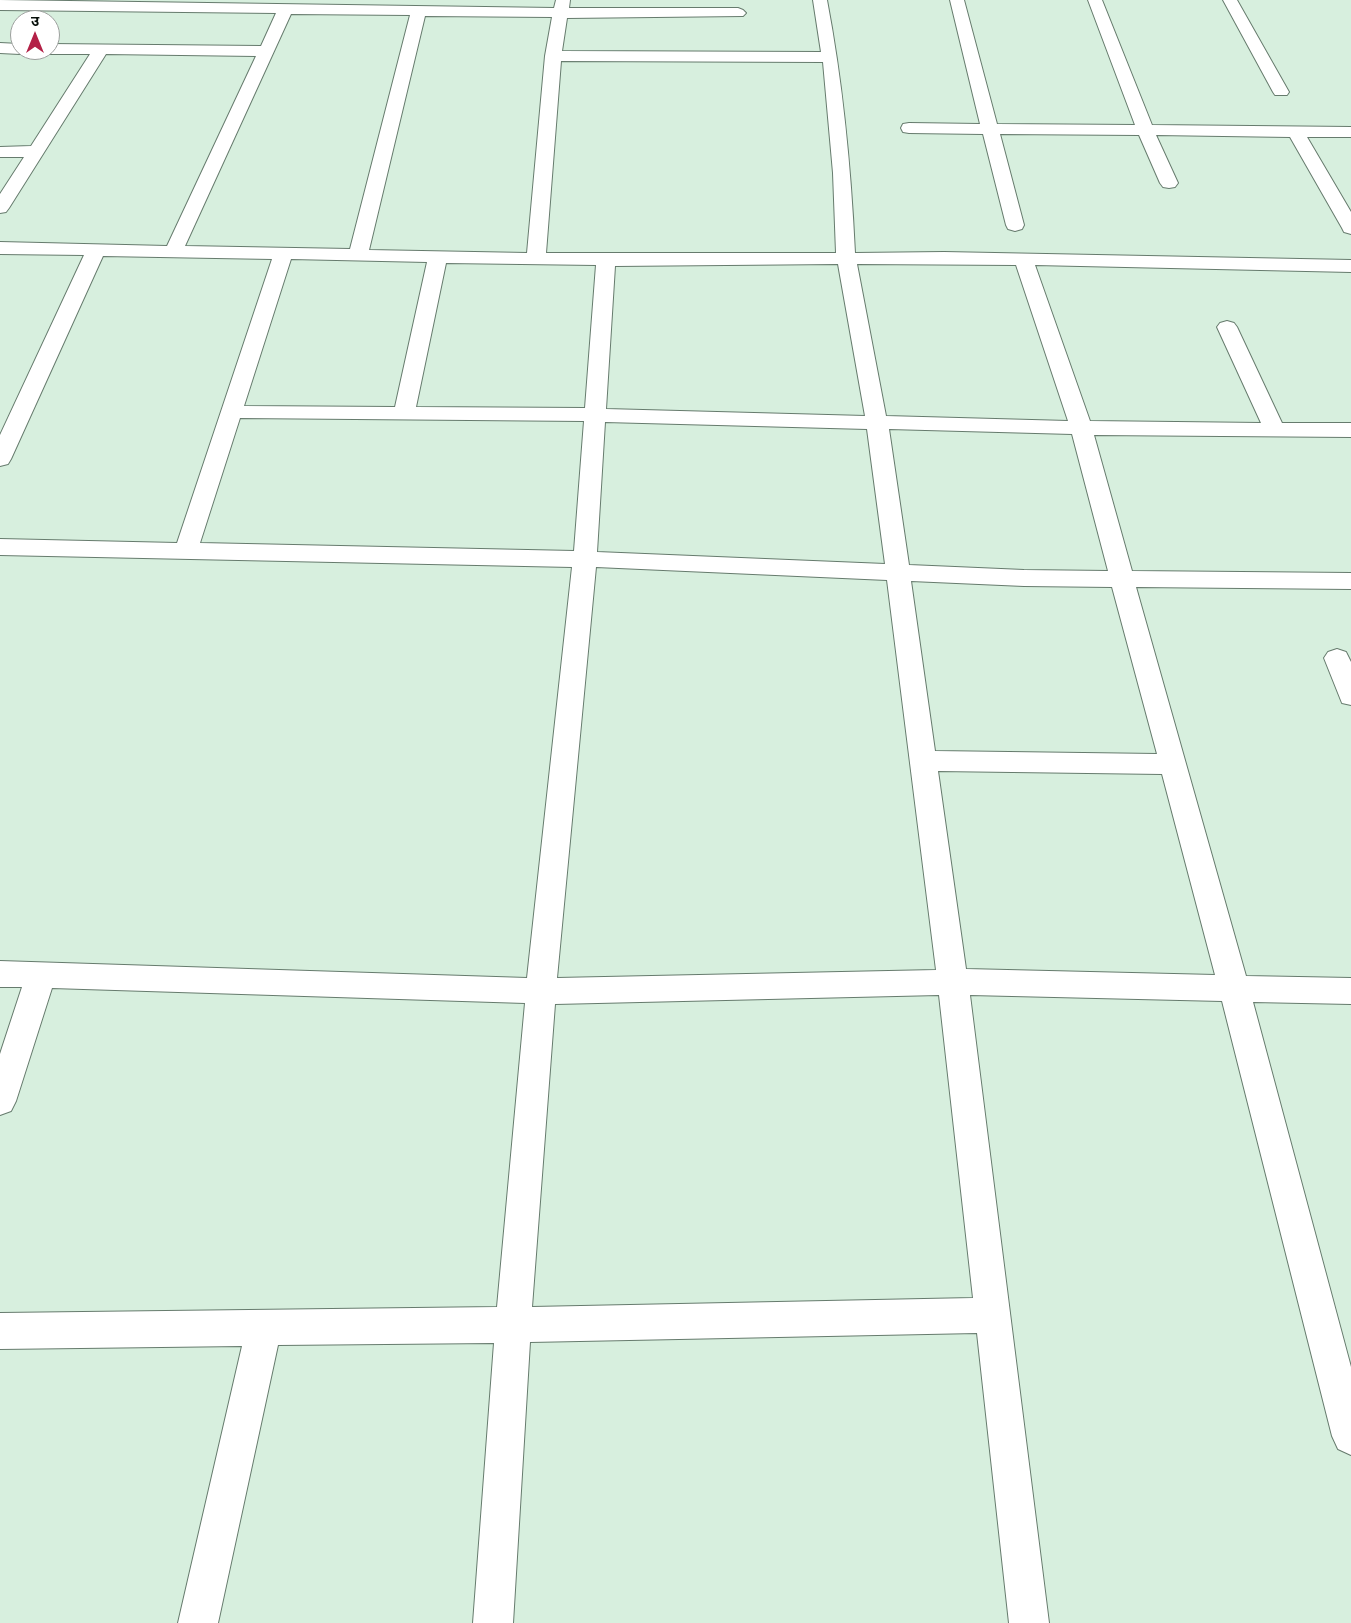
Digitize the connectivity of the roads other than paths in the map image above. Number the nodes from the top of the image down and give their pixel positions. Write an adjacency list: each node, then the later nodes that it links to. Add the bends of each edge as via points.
1 (820, 0): 14 (street)
2 (957, 0): 17 (street)
3 (1095, 0): 18 (street)
4 (1230, 0): 15 (street)
5 (0, 5): 7 (street)
6 (562, 7): 8 (street); 9 (street); 13 (street)
7 (286, 9): 8 (street); 12 (street)
8 (419, 11): 31 (street)
9 (738, 13)
10 (60, 49): 11 (street)
11 (101, 50): 12 (street); 21 (street)
12 (266, 51): 29 (street)
13 (553, 56): 14 (street); 34 (street)
14 (830, 57): 33 (street, via 842,173)
15 (1281, 92)
16 (909, 128): 17 (street)
17 (991, 128): 18 (street); 25 (street)
18 (1145, 130): 19 (street); 23 (street)
19 (1295, 132): 20 (street); 26 (street)
20 (1351, 132)
21 (36, 151): 22 (street); 24 (street)
22 (0, 152)
23 (1169, 183)
24 (0, 208)
25 (1015, 225)
26 (1351, 228)
27 (0, 248): 28 (street)
28 (96, 250): 29 (street); 46 (street)
29 (173, 252): 30 (street)
30 (283, 254): 31 (street); 39 (street)
31 (358, 255): 32 (street)
32 (438, 257): 34 (street); 40 (street)
33 (846, 257): 35 (street); 36 (street); 42 (street)
34 (536, 258): 35 (street)
35 (606, 260): 41 (street)
36 (1024, 260): 37 (street); 43 (street)
37 (1351, 266)
38 (1227, 327): 44 (street)
39 (231, 412): 40 (street); 48 (street)
40 (404, 414): 41 (street)
41 (595, 415): 42 (street); 49 (street)
42 (876, 423): 43 (street); 50 (street)
43 (1081, 428): 44 (street); 51 (street)
44 (1275, 430): 45 (street)
45 (1351, 430)
46 (0, 459)
47 (0, 547): 48 (street)
48 (186, 551): 49 (street)
49 (585, 559): 50 (street); 61 (street)
50 (898, 572): 51 (street, via 1024,578); 55 (street)
51 (1122, 578): 52 (street); 56 (street)
52 (1351, 581)
53 (1337, 658): 54 (street)
54 (1351, 696)
55 (923, 761): 56 (street); 59 (street)
56 (1172, 764): 60 (street)
57 (0, 974): 58 (street)
58 (42, 974): 61 (street); 63 (street)
59 (953, 982): 60 (street); 61 (street); 64 (street)
60 (1234, 988): 62 (street); 68 (street)
61 (542, 991): 65 (street)
62 (1351, 991)
63 (0, 1101)
64 (991, 1315): 65 (street); 71 (street)
65 (513, 1325): 66 (street); 70 (street)
66 (264, 1329): 67 (street); 69 (street)
67 (0, 1331)
68 (1351, 1436)
69 (198, 1623)
70 (494, 1623)
71 (1029, 1623)

